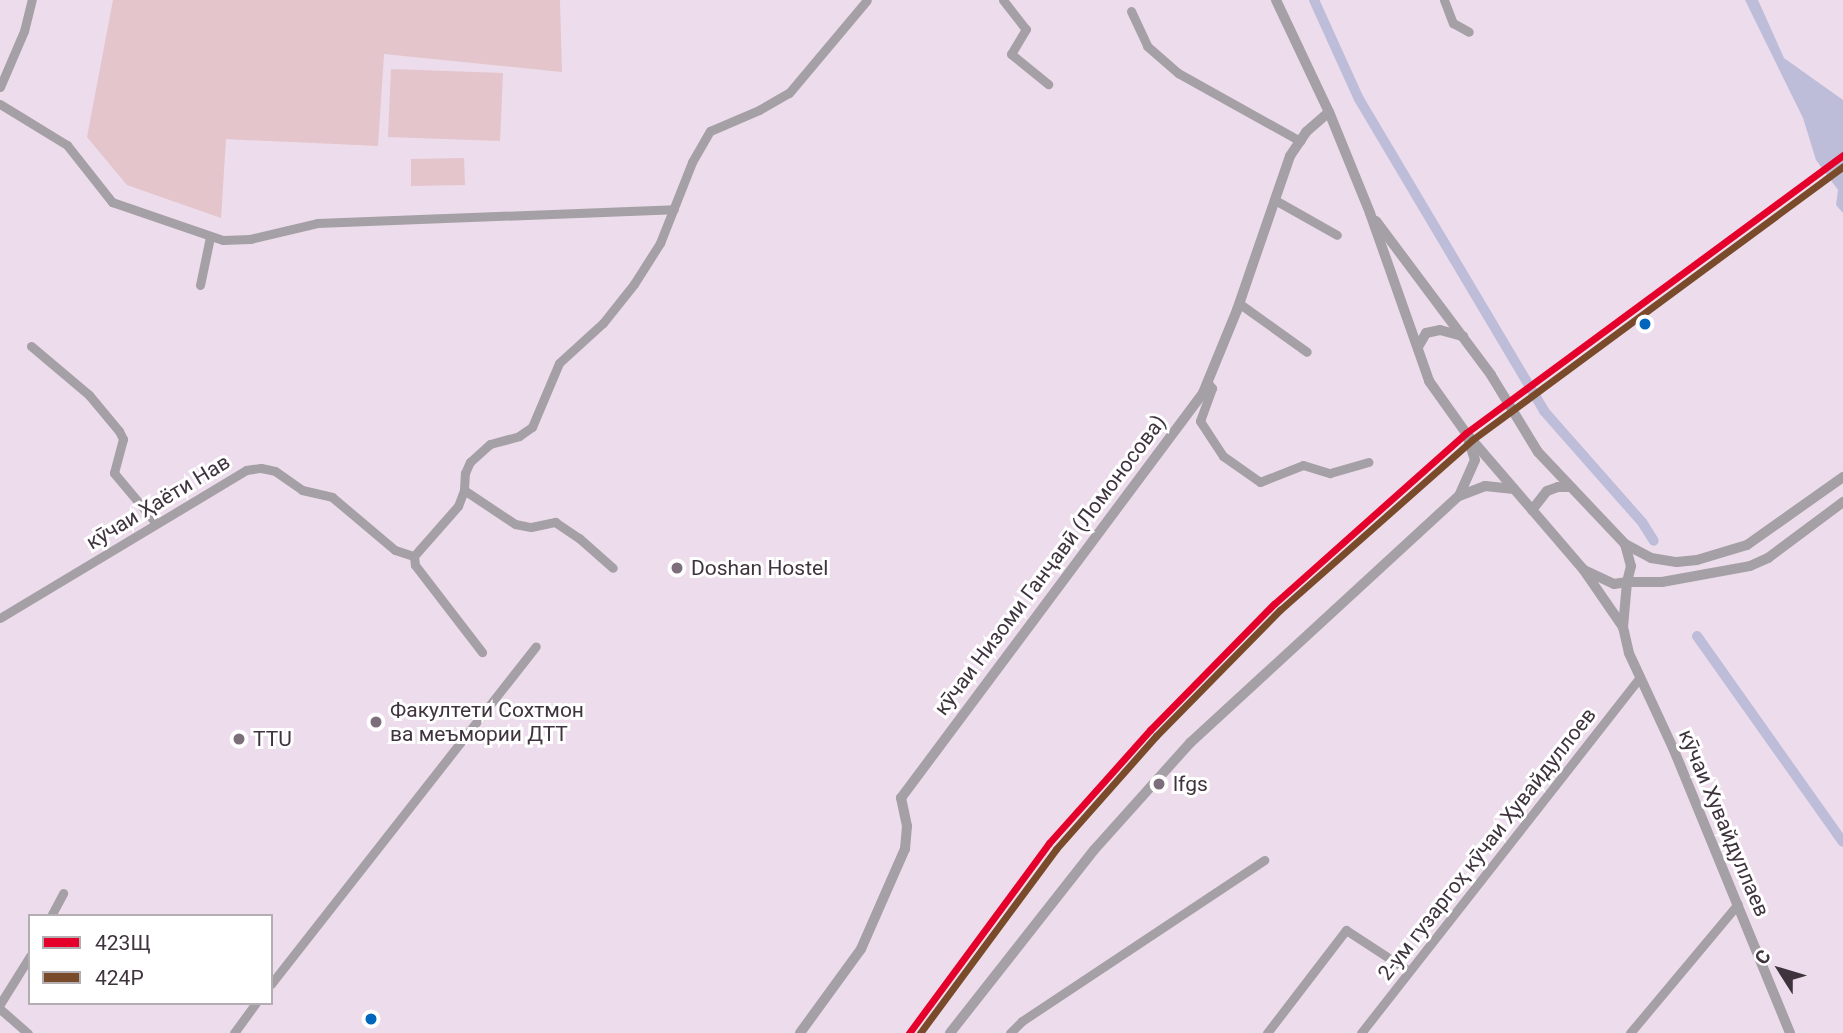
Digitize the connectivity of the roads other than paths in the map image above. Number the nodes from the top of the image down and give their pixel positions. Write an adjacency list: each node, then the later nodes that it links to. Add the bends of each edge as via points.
1 (32, 0): 9 (street)
2 (867, 0): 14 (street, via 789,93 710,131)
3 (1003, 0): 8 (street, via 1026,29 1011,54)
4 (1276, 0): 11 (street, кӯчаи Хувайдуллаев)
5 (1444, 0): 7 (street, via 1453,23)
6 (1131, 11): 12 (street, via 1147,46 1178,73)
7 (1469, 32)
8 (1048, 84)
9 (0, 87)
10 (0, 104): 17 (street, via 67,145 112,202)
11 (1329, 112): 12 (street, кӯчаи Низоми Ганҷавӣ (Ломоносова)); 15 (street, кӯчаи Хувайдуллаев)
12 (1300, 141): 13 (street, кӯчаи Низоми Ганҷавӣ (Ломоносова))
13 (1275, 200): 16 (street); 19 (street, кӯчаи Низоми Ганҷавӣ (Ломоносова))
14 (674, 209): 17 (street, via 317,223 250,239); 30 (street, via 660,243 626,294 603,323 559,363 532,427 480,451 465,473)
15 (1370, 213): 20 (street, кӯчаи Хувайдуллаев); 22 (street, кӯчаи Хувайдуллаев)
16 (1336, 235)
17 (210, 237): 18 (street)
18 (200, 285)
19 (1240, 304): 23 (street); 24 (street, кӯчаи Низоми Ганҷавӣ (Ломоносова))
20 (1463, 336): 22 (street, via 1440,330 1426,333); 28 (street, кӯчаи Хувайдуллаев, via 1538,452)
21 (31, 346): 34 (street, via 89,395 119,430 123,439 114,473)
22 (1418, 347): 25 (street, кӯчаи Хувайдуллаев, via 1429,381)
23 (1307, 352)
24 (1207, 382): 26 (street, via 1212,388 1200,421 1223,456 1260,482 1303,465 1330,472); 57 (street, кӯчаи Низоми Ганҷавӣ (Ломоносова), via 901,798 907,826 905,849 861,949)
25 (1466, 433): 29 (street, кӯчаи Хувайдуллаев); 31 (street, via 1475,460)
26 (1368, 462)
27 (1843, 477): 35 (street, via 1747,545 1677,562 1651,558)
28 (1569, 487): 33 (street, via 1547,491); 35 (street, кӯчаи Хувайдуллаев)
29 (1514, 489): 31 (street, via 1485,485); 33 (street, кӯчаи Хувайдуллаев)
30 (464, 490): 36 (street, via 458,506); 37 (street, via 515,524 531,527 555,522)
31 (1459, 496): 58 (street, via 1190,743 1094,850)
32 (1843, 502): 39 (street, via 1768,558 1750,566 1662,582)
33 (1532, 510): 38 (street, кӯчаи Хувайдуллаев)
34 (156, 523): 36 (street, кӯчаи Ҳаёти Нав, via 227,479 261,468 275,471 302,490 332,497 395,550); 40 (street, кӯчаи Ҳаёти Нав)
35 (1625, 544): 39 (street, кӯчаи Хувайдуллаев, via 1631,566)
36 (414, 556): 43 (street, via 415,565)
37 (613, 568)
38 (1583, 569): 39 (street, кӯчаи Хувайдуллаев, via 1614,584); 41 (street, кӯчаи Хувайдуллаев)
39 (1628, 582): 41 (street, кӯчаи Хувайдуллаев)
40 (0, 618)
41 (1623, 627): 44 (street, кӯчаи Хувайдуллаев)
42 (536, 646): 51 (street)
43 (482, 652)
44 (1640, 677): 47 (street, кӯчаи Хувайдуллаев); 50 (street, 2-ум гузаргоҳ кӯчаи Ҳувайдуллоев)
45 (1264, 860): 59 (street, via 1021,1021)
46 (63, 893): 48 (street)
47 (1738, 904): 54 (street); 62 (street, кӯчаи Хувайдуллаев)
48 (52, 914)
49 (28, 959): 53 (street)
50 (1409, 971): 60 (street, via 1346,930); 61 (street, 2-ум гузаргоҳ кӯчаи Ҳувайдуллоев)
51 (273, 981)
52 (255, 1005): 56 (street)
53 (0, 1007): 55 (street)
54 (1635, 1031)
55 (28, 1033)
56 (234, 1033)
57 (800, 1033)
58 (950, 1033)
59 (1010, 1033)
60 (1267, 1033)
61 (1361, 1033)
62 (1790, 1033)

